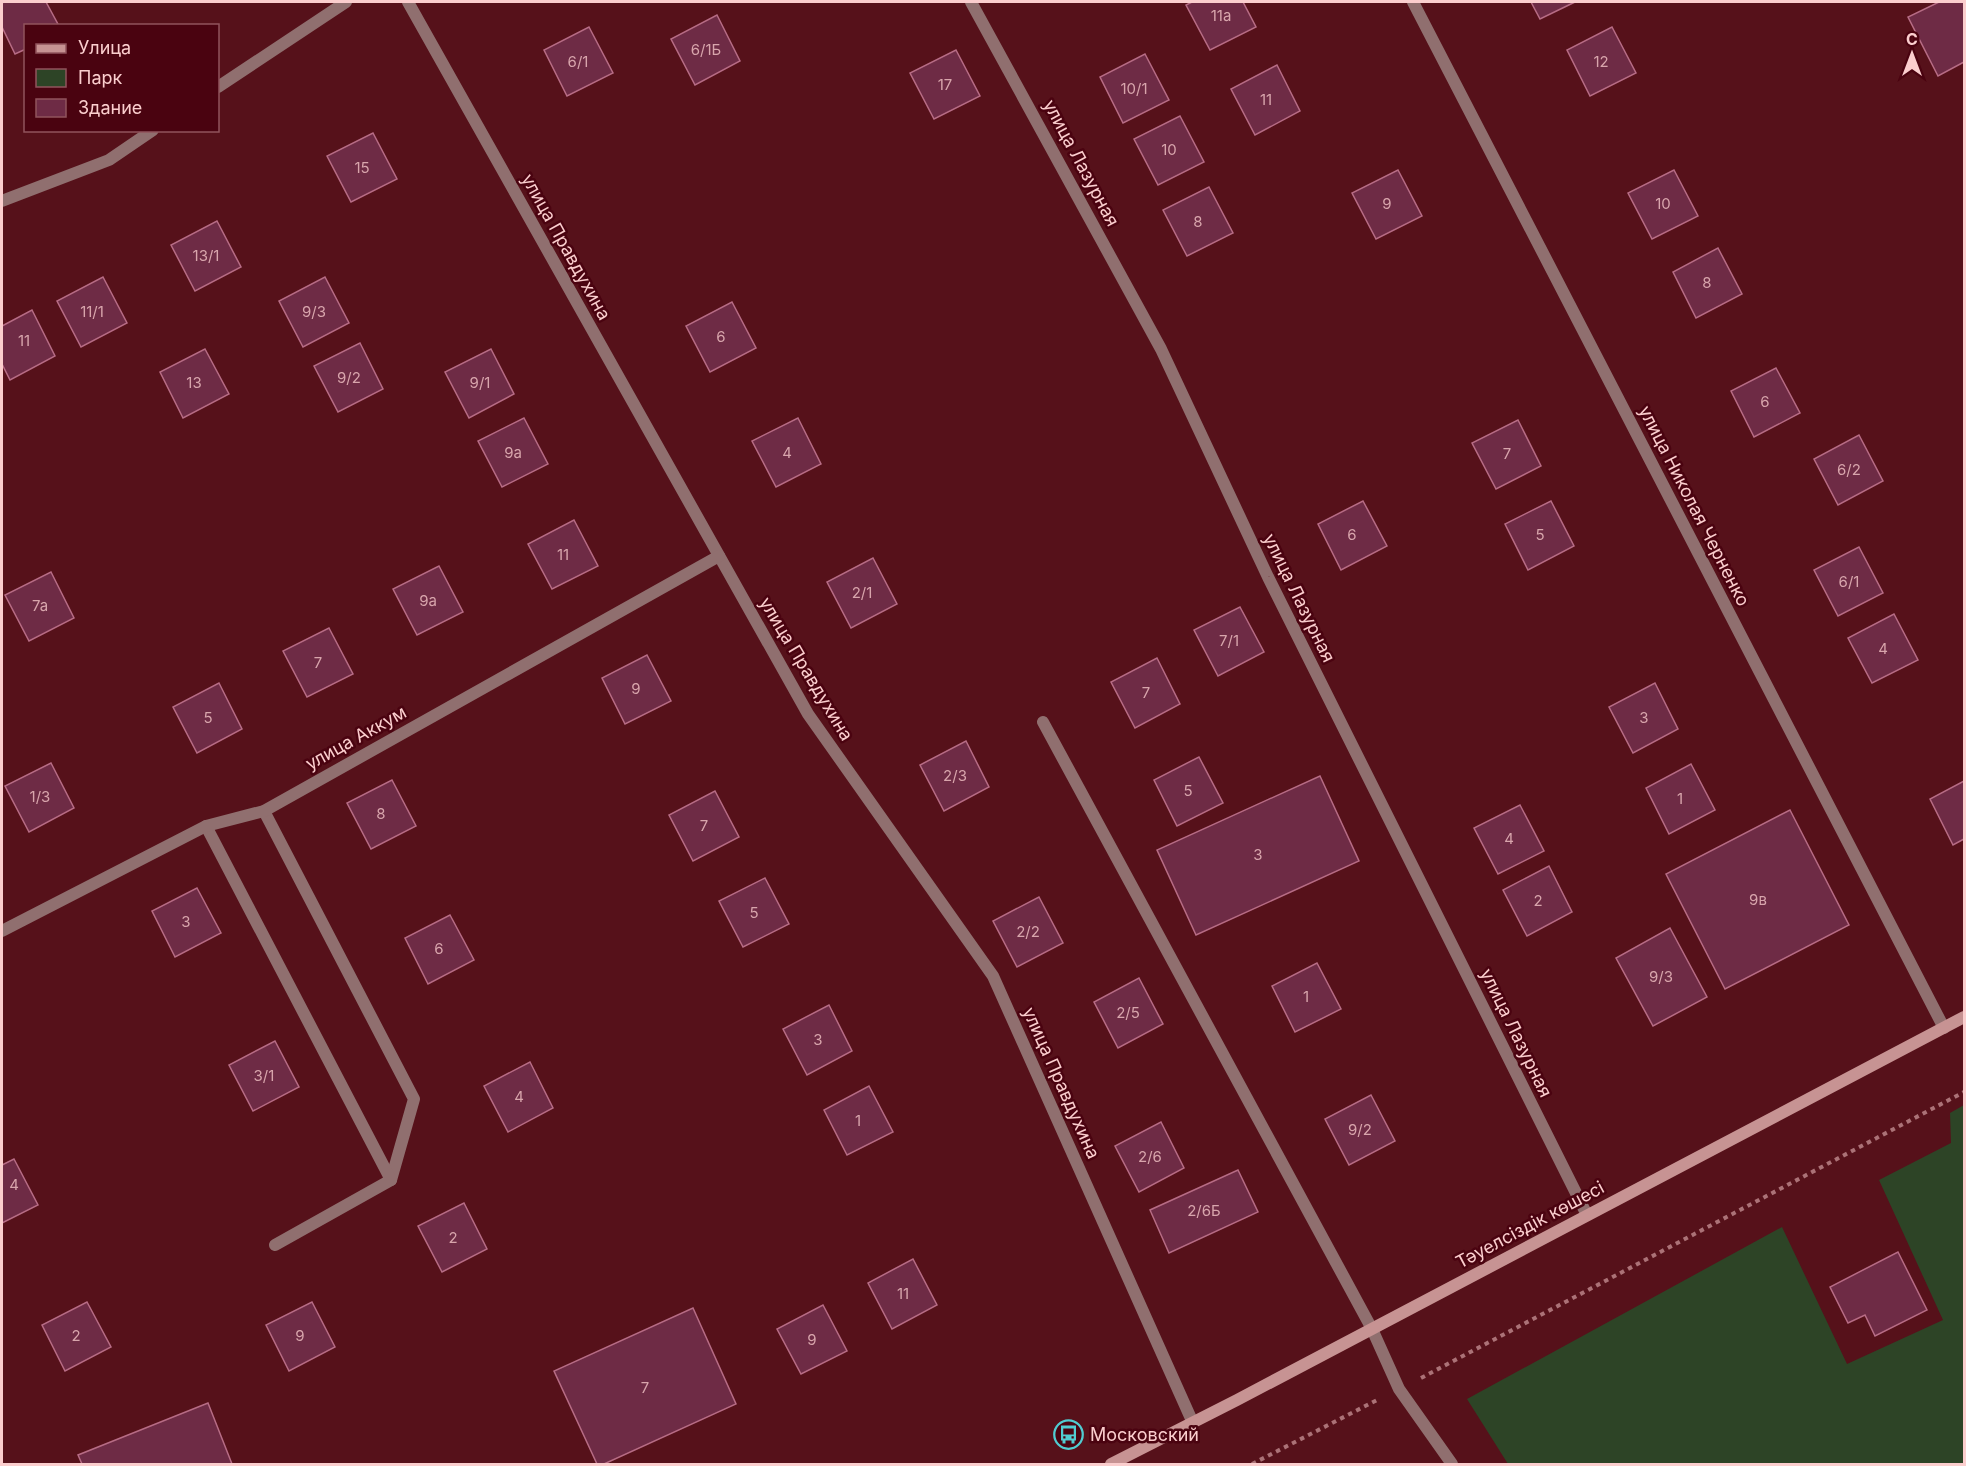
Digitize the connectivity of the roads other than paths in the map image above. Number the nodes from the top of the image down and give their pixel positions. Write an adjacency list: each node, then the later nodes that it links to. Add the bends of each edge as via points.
1 (346, 2): 5 (street)
2 (408, 2): 8 (street, улица Правдухина)
3 (971, 2): 16 (street, улица Лазурная, via 1161,349 1268,577)
4 (1413, 2): 14 (street, улица Николая Черненко)
5 (219, 86)
6 (150, 132): 7 (street, via 109,160)
7 (2, 201)
8 (719, 556): 10 (street, улица Аккум); 19 (street, улица Правдухина, via 808,714 993,976)
9 (1043, 722): 18 (street)
10 (264, 811): 11 (street, улица Аккум); 15 (street, via 414,1099)
11 (206, 826): 12 (street, улица Аккум); 15 (street)
12 (2, 932)
13 (1965, 1017): 14 (main road, Тәуелсіздік көшесі)
14 (1944, 1028): 16 (main road, Тәуелсіздік көшесі)
15 (391, 1180): 17 (street)
16 (1587, 1215): 18 (main road, Тәуелсіздік көшесі)
17 (275, 1245)
18 (1372, 1329): 19 (main road, Тәуелсіздік көшесі); 21 (street, via 1399,1389)
19 (1193, 1423): 20 (main road, Тәуелсіздік көшесі)
20 (1111, 1464)
21 (1452, 1464)

